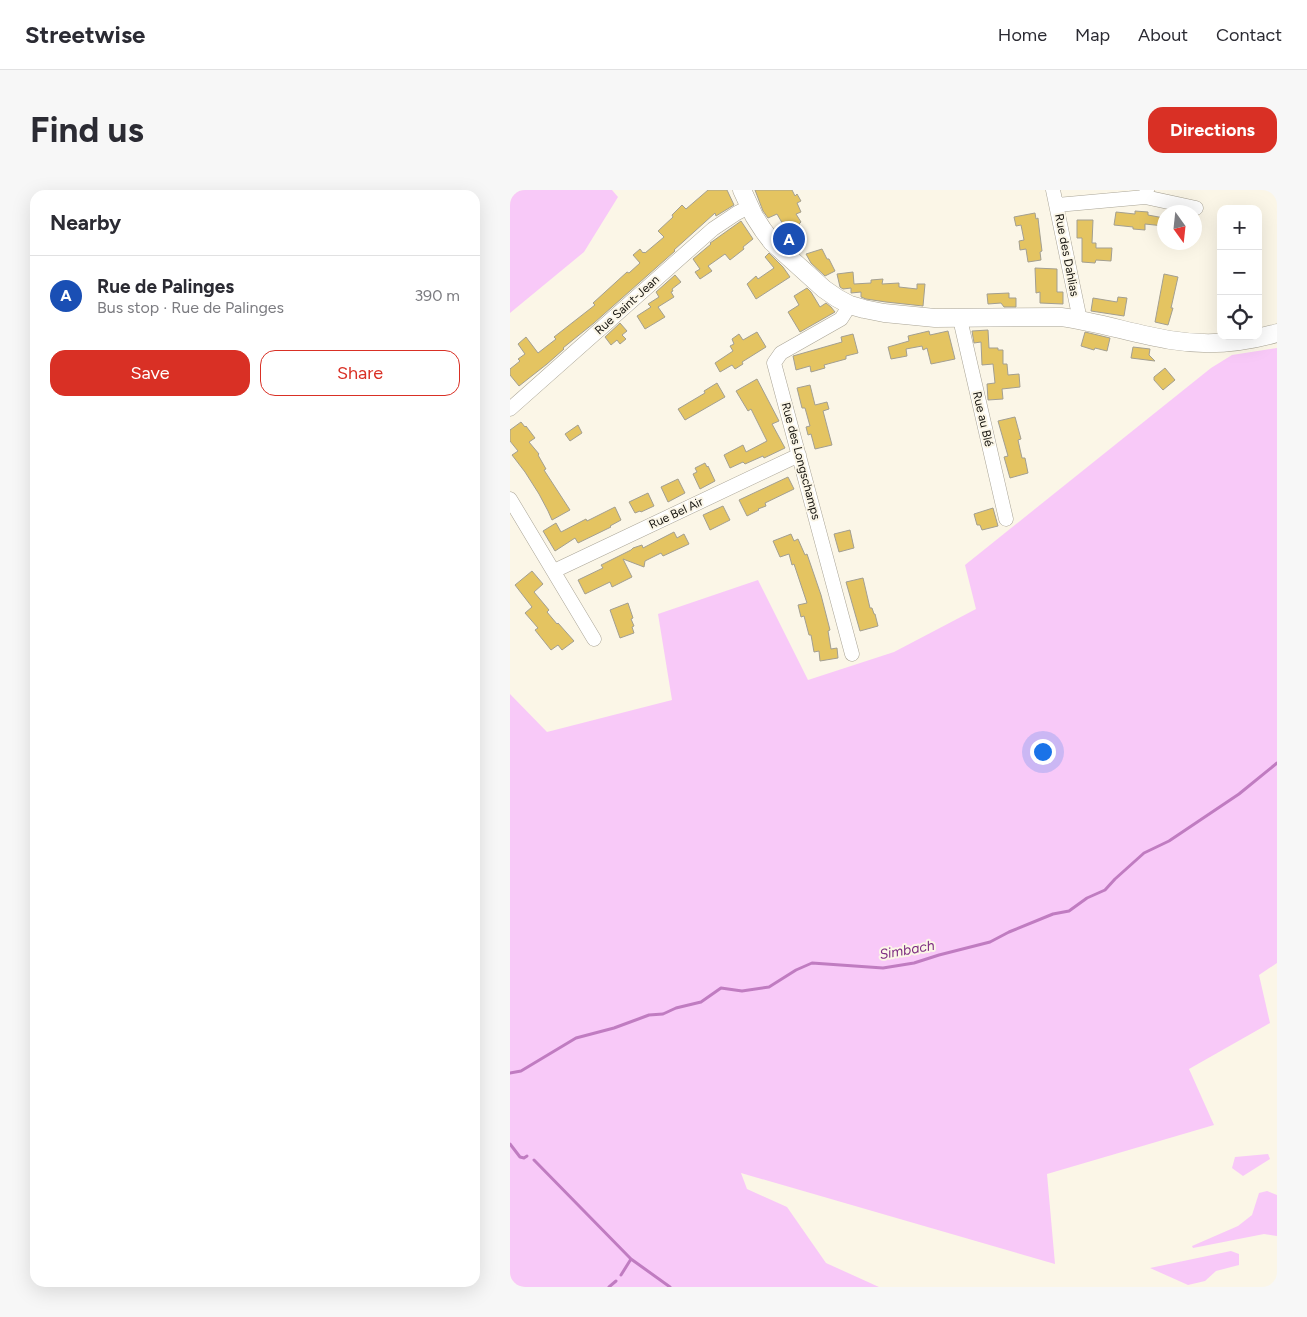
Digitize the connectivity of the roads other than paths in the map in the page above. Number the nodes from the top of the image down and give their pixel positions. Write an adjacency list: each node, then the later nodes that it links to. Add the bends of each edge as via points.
1 (742, 190): 6 (main road)
2 (1054, 190): 4 (street, Rue des Dahlias)
3 (1146, 193): 4 (street); 5 (street)
4 (1057, 205): 9 (street, Rue des Dahlias)
5 (1186, 205)
6 (749, 207): 7 (main road, via 772,242 824,289); 11 (street, Rue Saint-Jean, via 713,229)
7 (850, 305): 8 (main road, via 884,312); 12 (street, Rue des Longschamps, via 841,319 781,353 774,363)
8 (960, 318): 9 (main road, via 1035,316); 14 (street, Rue au Blé)
9 (1080, 320): 10 (main road, via 1199,343 1227,342)
10 (1277, 333)
11 (510, 409)
12 (799, 455): 15 (street, Rue Bel Air); 17 (street, Rue des Longschamps)
13 (510, 499): 15 (street)
14 (1006, 519)
15 (554, 572): 16 (street)
16 (594, 640)
17 (852, 654)

